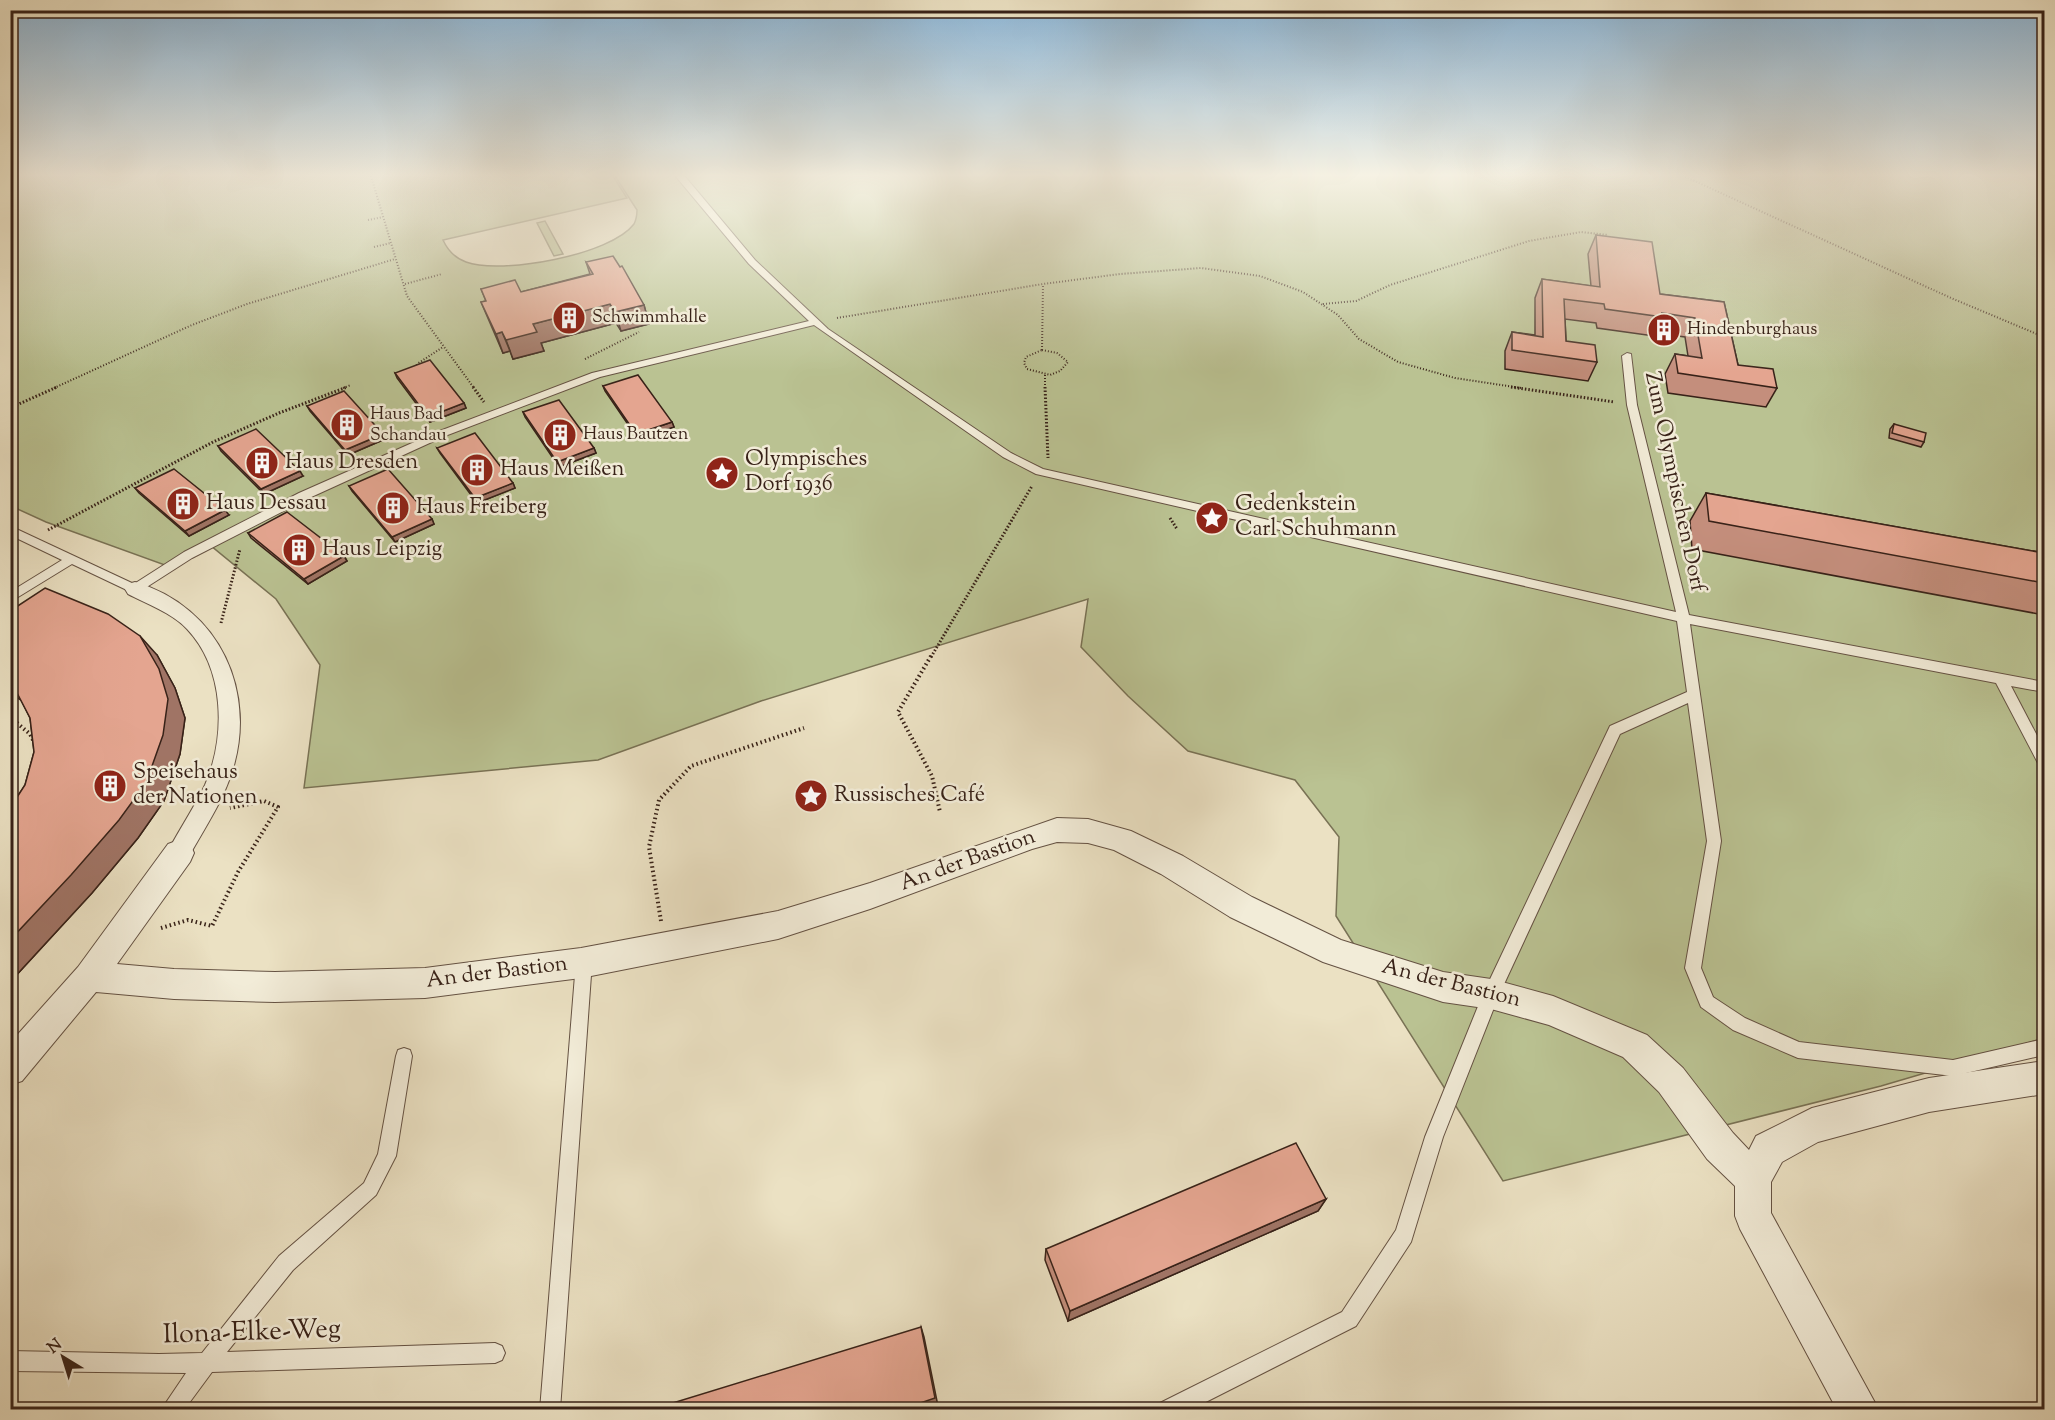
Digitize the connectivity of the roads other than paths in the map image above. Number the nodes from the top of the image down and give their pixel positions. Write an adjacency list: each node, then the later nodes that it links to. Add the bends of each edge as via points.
1 (733, 239): 2 (lane)
2 (816, 322): 6 (lane, via 597,375 493,414 303,496 188,555); 8 (lane, via 1006,455 1040,472)
3 (1628, 356): 8 (lane, Zum Olympischen Dorf, via 1632,405)
4 (10, 530): 5 (lane)
5 (72, 560): 6 (lane); 7 (lane)
6 (135, 589): 13 (street, via 193,623 214,652 228,690 229,746 219,777)
7 (10, 598)
8 (1683, 616): 9 (lane); 11 (lane, Zum Olympischen Dorf)
9 (2000, 678): 10 (lane); 12 (lane)
10 (2044, 687)
11 (1694, 695): 16 (lane, via 1615,730); 17 (lane, Zum Olympischen Dorf, via 1714,841 1693,968 1707,1002 1739,1024 1798,1050 1953,1068)
12 (2044, 762)
13 (179, 852): 15 (street)
14 (581, 963): 15 (street, An der Bastion, via 425,983 275,987); 16 (street, An der Bastion, via 778,925 1057,830 1088,831 1121,840 1162,860 1241,907 1334,952 1443,987); 25 (lane)
15 (89, 977): 19 (street)
16 (1491, 994): 21 (street, An der Bastion, via 1553,1011 1635,1046 1671,1080 1720,1146); 26 (lane, via 1434,1137 1404,1235 1349,1319)
17 (2044, 1047)
18 (404, 1056): 24 (lane, via 387,1156 370,1190 286,1263)
19 (10, 1069)
20 (2044, 1078): 21 (street, via 1929,1095 1812,1126 1769,1149)
21 (1753, 1179): 27 (street, via 1753,1216)
22 (495, 1353): 23 (lane, Ilona-Elke-Weg, via 159,1364)
23 (10, 1361)
24 (171, 1410)
25 (550, 1410)
26 (1167, 1410)
27 (1859, 1410)

